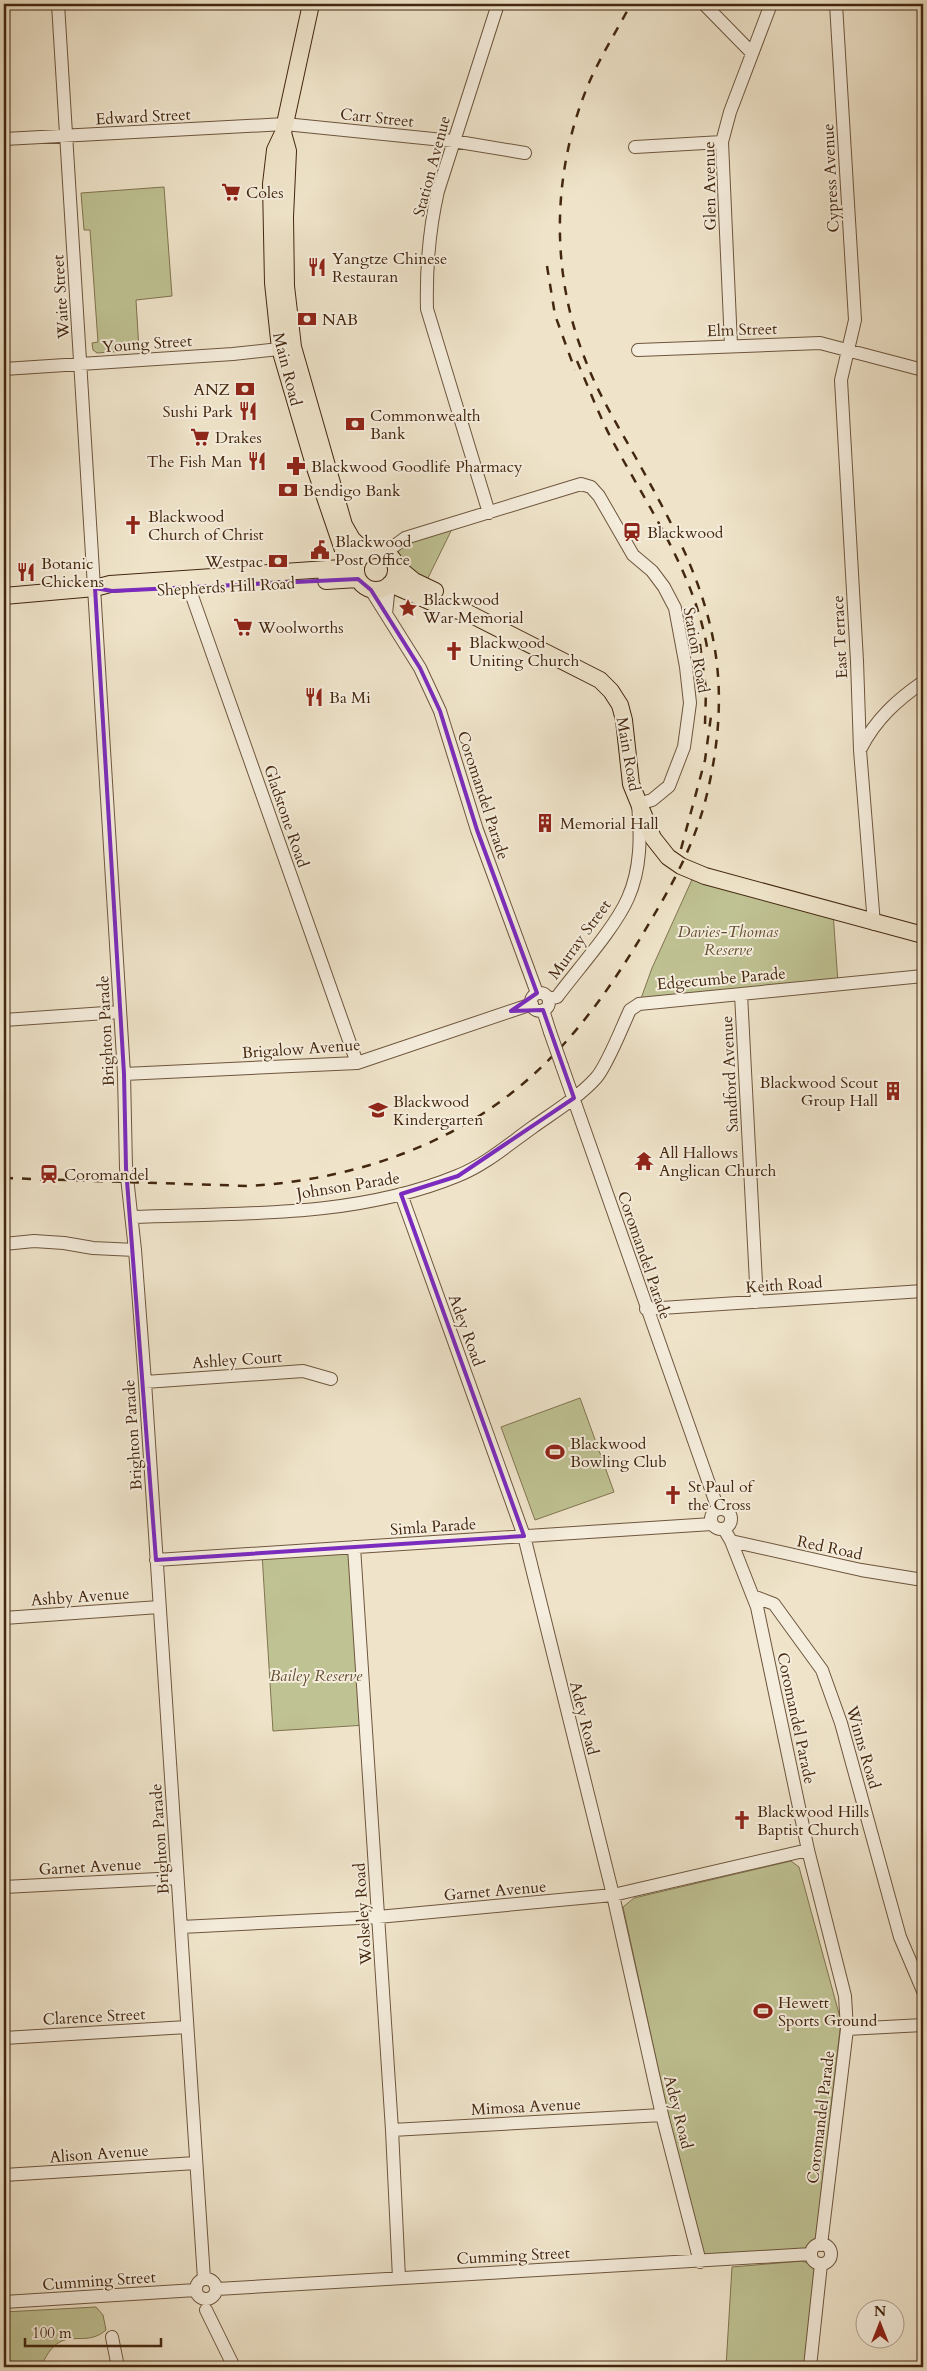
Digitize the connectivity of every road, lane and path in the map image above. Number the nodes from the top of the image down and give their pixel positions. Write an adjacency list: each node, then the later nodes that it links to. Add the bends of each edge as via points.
1 (58, 4): 9 (street, Waite Street)
2 (311, 4): 8 (main road, Main Road)
3 (498, 4): 11 (street, Station Avenue)
4 (704, 4): 7 (street)
5 (771, 4): 7 (street, Glen Avenue)
6 (836, 4): 17 (street, Cypress Avenue, via 855,320)
7 (752, 53): 12 (street, Glen Avenue)
8 (284, 128): 9 (street, Edward Street); 11 (street, Carr Street); 16 (main road, Main Road, via 288,151)
9 (66, 136): 10 (street, Edward Street); 19 (street, Waite Street)
10 (4, 139)
11 (452, 141): 14 (street, Carr Street); 22 (street, Station Avenue, via 432,215 426,277 427,309)
12 (722, 142): 13 (street); 15 (street, Glen Avenue)
13 (635, 148)
14 (525, 153)
15 (731, 345): 17 (street, Elm Street, via 820,342); 18 (street, Elm Street)
16 (286, 348): 19 (street, Young Street); 23 (main road, Main Road, via 315,468); 25 (main road, Main Road)
17 (847, 349): 21 (street, Elm Street); 36 (street, East Terrace, via 841,380)
18 (638, 350)
19 (80, 364): 20 (street, Young Street); 30 (street, Waite Street)
20 (4, 369)
21 (923, 370)
22 (489, 514): 24 (street, Station Road, via 405,538); 37 (street, Station Road, via 581,484 591,487 632,555 652,571 664,587 674,608 686,667 690,703 688,725 684,747 669,786 652,800)
23 (343, 550): 25 (main road, Main Road); 27 (main road)
24 (386, 553): 25 (main road, via 376,550); 26 (main road)
25 (359, 566): 27 (main road, Shepherds Hill Road); 28 (main road, Shepherds Hill Road); 31 (main road, via 363,586)
26 (396, 566): 29 (main road); 34 (main road, Main Road)
27 (326, 570): 28 (main road, Shepherds Hill Road)
28 (187, 583): 30 (main road, Shepherds Hill Road, via 110,584); 45 (street, Gladstone Road)
29 (390, 585): 31 (main road); 33 (street); 34 (main road, Main Road)
30 (94, 588): 32 (main road, Shepherds Hill Road); 43 (street, Brighton Parade)
31 (371, 590): 33 (street, Coromandel Parade)
32 (4, 596)
33 (386, 614): 42 (street, Coromandel Parade, via 420,668 440,711 485,854)
34 (468, 614): 37 (main road, Main Road, via 600,680 611,691 622,712 628,772)
35 (923, 682): 36 (street, via 881,717)
36 (860, 750): 38 (street, East Terrace)
37 (638, 804): 38 (main road, Main Road, via 654,838 667,856 681,866 705,876); 42 (street, Murray Street, via 639,857 628,899 557,997)
38 (874, 924): 39 (main road, Main Road)
39 (923, 935)
40 (923, 976): 41 (street, Edgecumbe Parade)
41 (741, 994): 47 (street, Edgecumbe Parade, via 638,1004 630,1010 597,1077); 53 (street, Sandford Avenue)
42 (540, 1002): 45 (street, Brigalow Avenue); 47 (street, Coromandel Parade, bridge)
43 (120, 1012): 44 (street); 46 (street, Brighton Parade)
44 (4, 1020)
45 (357, 1063): 46 (street, Brigalow Avenue)
46 (124, 1074): 49 (street, Brighton Parade, via 126,1168)
47 (574, 1098): 48 (street, Johnson Parade, via 490,1158 458,1176); 54 (street, Coromandel Parade)
48 (401, 1194): 49 (street, Johnson Parade, via 314,1209); 60 (street, Adey Road)
49 (132, 1217): 51 (street, Brighton Parade)
50 (4, 1244): 51 (street, via 34,1241)
51 (135, 1250): 56 (street, Brighton Parade)
52 (923, 1291): 53 (street, Keith Road)
53 (757, 1302): 54 (street, Keith Road)
54 (646, 1309): 57 (street, Coromandel Parade)
55 (331, 1379): 56 (street, Ashley Court, via 303,1371)
56 (145, 1382): 63 (street, Brighton Parade)
57 (718, 1509): 58 (street, via 711,1515); 59 (street, via 725,1509 730,1514 730,1524)
58 (712, 1524): 59 (street, via 717,1529); 60 (street, Simla Parade)
59 (724, 1529): 61 (street, Coromandel Parade)
60 (524, 1536): 62 (street, Simla Parade); 71 (street, Adey Road)
61 (731, 1541): 64 (street, Red Road, via 861,1570); 65 (street, Coromandel Parade)
62 (354, 1548): 63 (street, Simla Parade); 72 (street, Wolseley Road)
63 (156, 1560): 66 (street, Brighton Parade)
64 (923, 1580)
65 (758, 1601): 68 (street, Coromandel Parade); 74 (street, Winns Road, via 774,1604 822,1670 842,1723 900,1937)
66 (160, 1607): 67 (street, Ashby Avenue); 69 (street, Brighton Parade)
67 (4, 1618)
68 (808, 1850): 71 (street, Garnet Avenue); 77 (street, Coromandel Parade, via 845,1996)
69 (177, 1878): 70 (street, Garnet Avenue); 73 (street, Brighton Parade)
70 (4, 1887)
71 (613, 1895): 72 (street, Garnet Avenue); 79 (street, Adey Road)
72 (378, 1917): 73 (street, Garnet Avenue); 80 (street, Wolseley Road)
73 (181, 1927): 76 (street, Brighton Parade)
74 (923, 1991)
75 (923, 2025): 77 (street)
76 (187, 2027): 78 (street, Clarence Street); 81 (street, Brighton Parade)
77 (847, 2029): 83 (street, Coromandel Parade)
78 (4, 2038)
79 (662, 2115): 80 (street, Mimosa Avenue); 85 (street, Adey Road)
80 (392, 2130): 87 (street, Wolseley Road)
81 (196, 2163): 82 (street, Alison Avenue); 88 (street, Brighton Parade)
82 (4, 2175)
83 (821, 2245): 84 (street, via 816,2246); 86 (street, via 830,2253 830,2259)
84 (811, 2254): 85 (street, Cumming Street); 86 (street, via 815,2262)
85 (700, 2262): 87 (street, Cumming Street)
86 (821, 2264): 96 (street)
87 (399, 2278): 89 (street, Cumming Street)
88 (204, 2279): 89 (street, via 212,2281); 90 (street)
89 (216, 2289): 90 (street, via 213,2297 208,2299 199,2296)
90 (196, 2290): 91 (street, Cumming Street)
91 (4, 2302)
92 (206, 2310): 95 (street)
93 (112, 2337): 94 (street)
94 (118, 2367)
95 (234, 2367)
96 (810, 2367)

